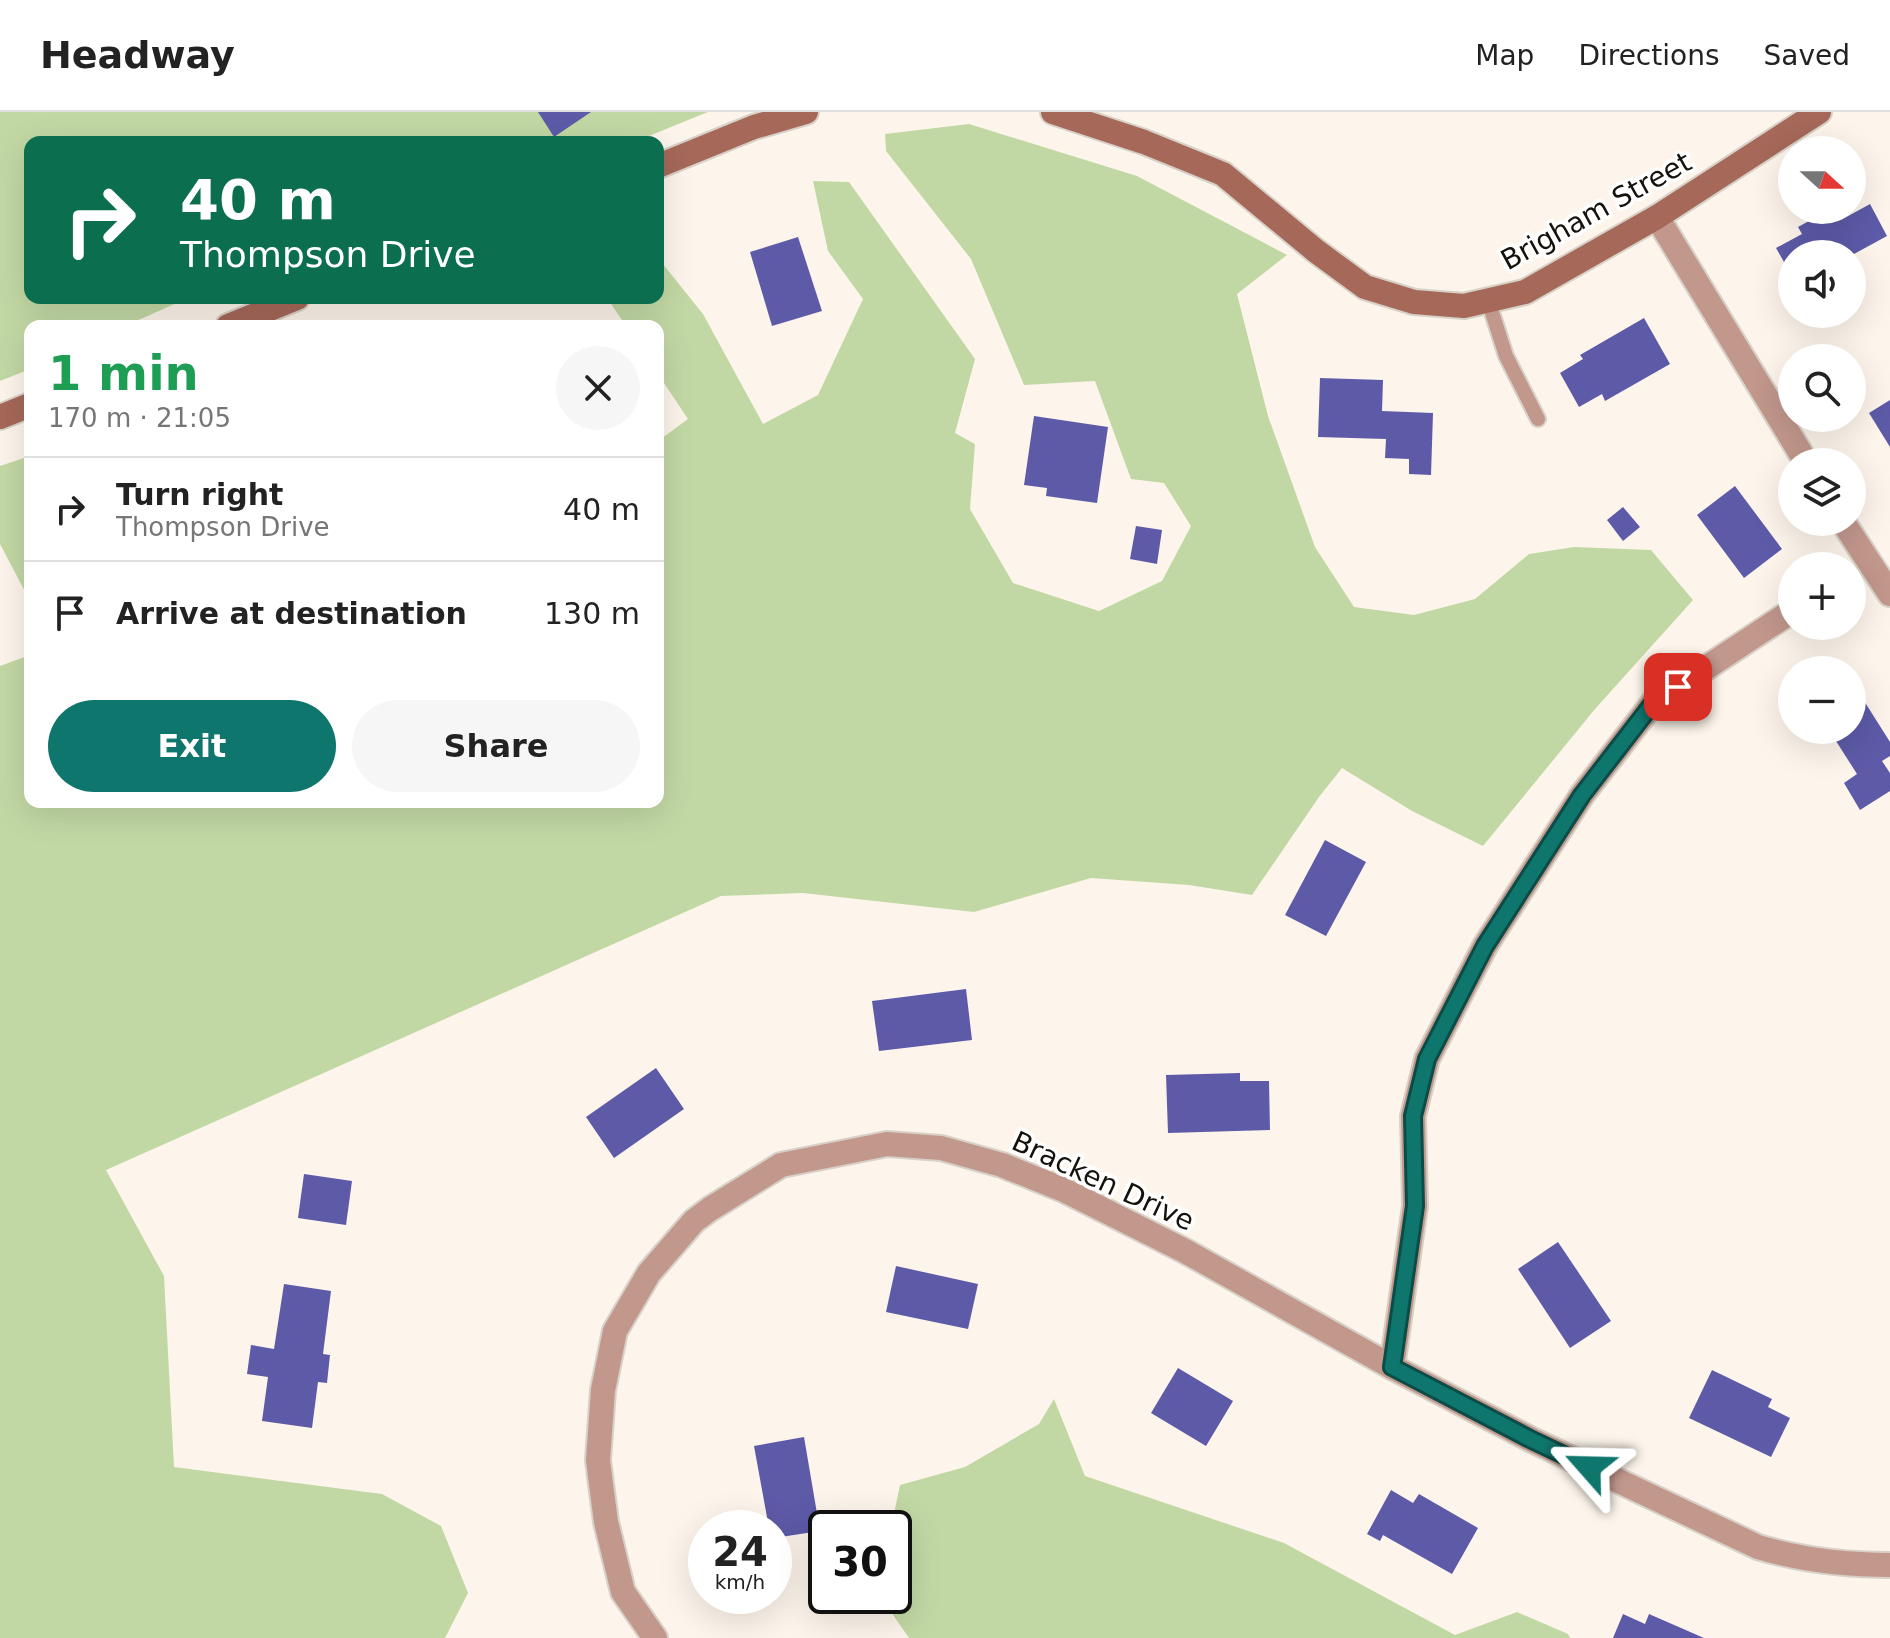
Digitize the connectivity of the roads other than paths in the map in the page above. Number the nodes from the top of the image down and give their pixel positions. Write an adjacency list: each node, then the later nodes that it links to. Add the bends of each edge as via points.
1 (806, 112): 5 (street)
2 (1053, 112): 4 (street, Brigham Street)
3 (1819, 112): 6 (street, Brigham Street)
4 (1080, 117): 7 (street, Brigham Street, via 1223,174 1365,287 1414,302 1464,306)
5 (664, 164)
6 (1657, 217): 7 (street, Brigham Street, via 1525,292); 13 (street)
7 (1488, 300): 12 (lane, via 1506,356)
8 (282, 304): 9 (street)
9 (243, 320)
10 (24, 407): 11 (street)
11 (0, 417)
12 (1538, 419)
13 (1797, 448)
14 (1866, 572): 15 (street)
15 (1890, 594)
16 (1778, 620): 17 (street, via 1653,703 1582,795 1485,946 1427,1059 1413,1116 1415,1206)
17 (1392, 1367): 18 (street, Bracken Drive, via 1758,1547 1791,1557); 19 (street, Bracken Drive, via 1185,1251 1002,1165 941,1148 887,1144 781,1165 694,1221 649,1273 615,1331 603,1390 601,1484 623,1592)
18 (1890, 1565)
19 (655, 1638)

